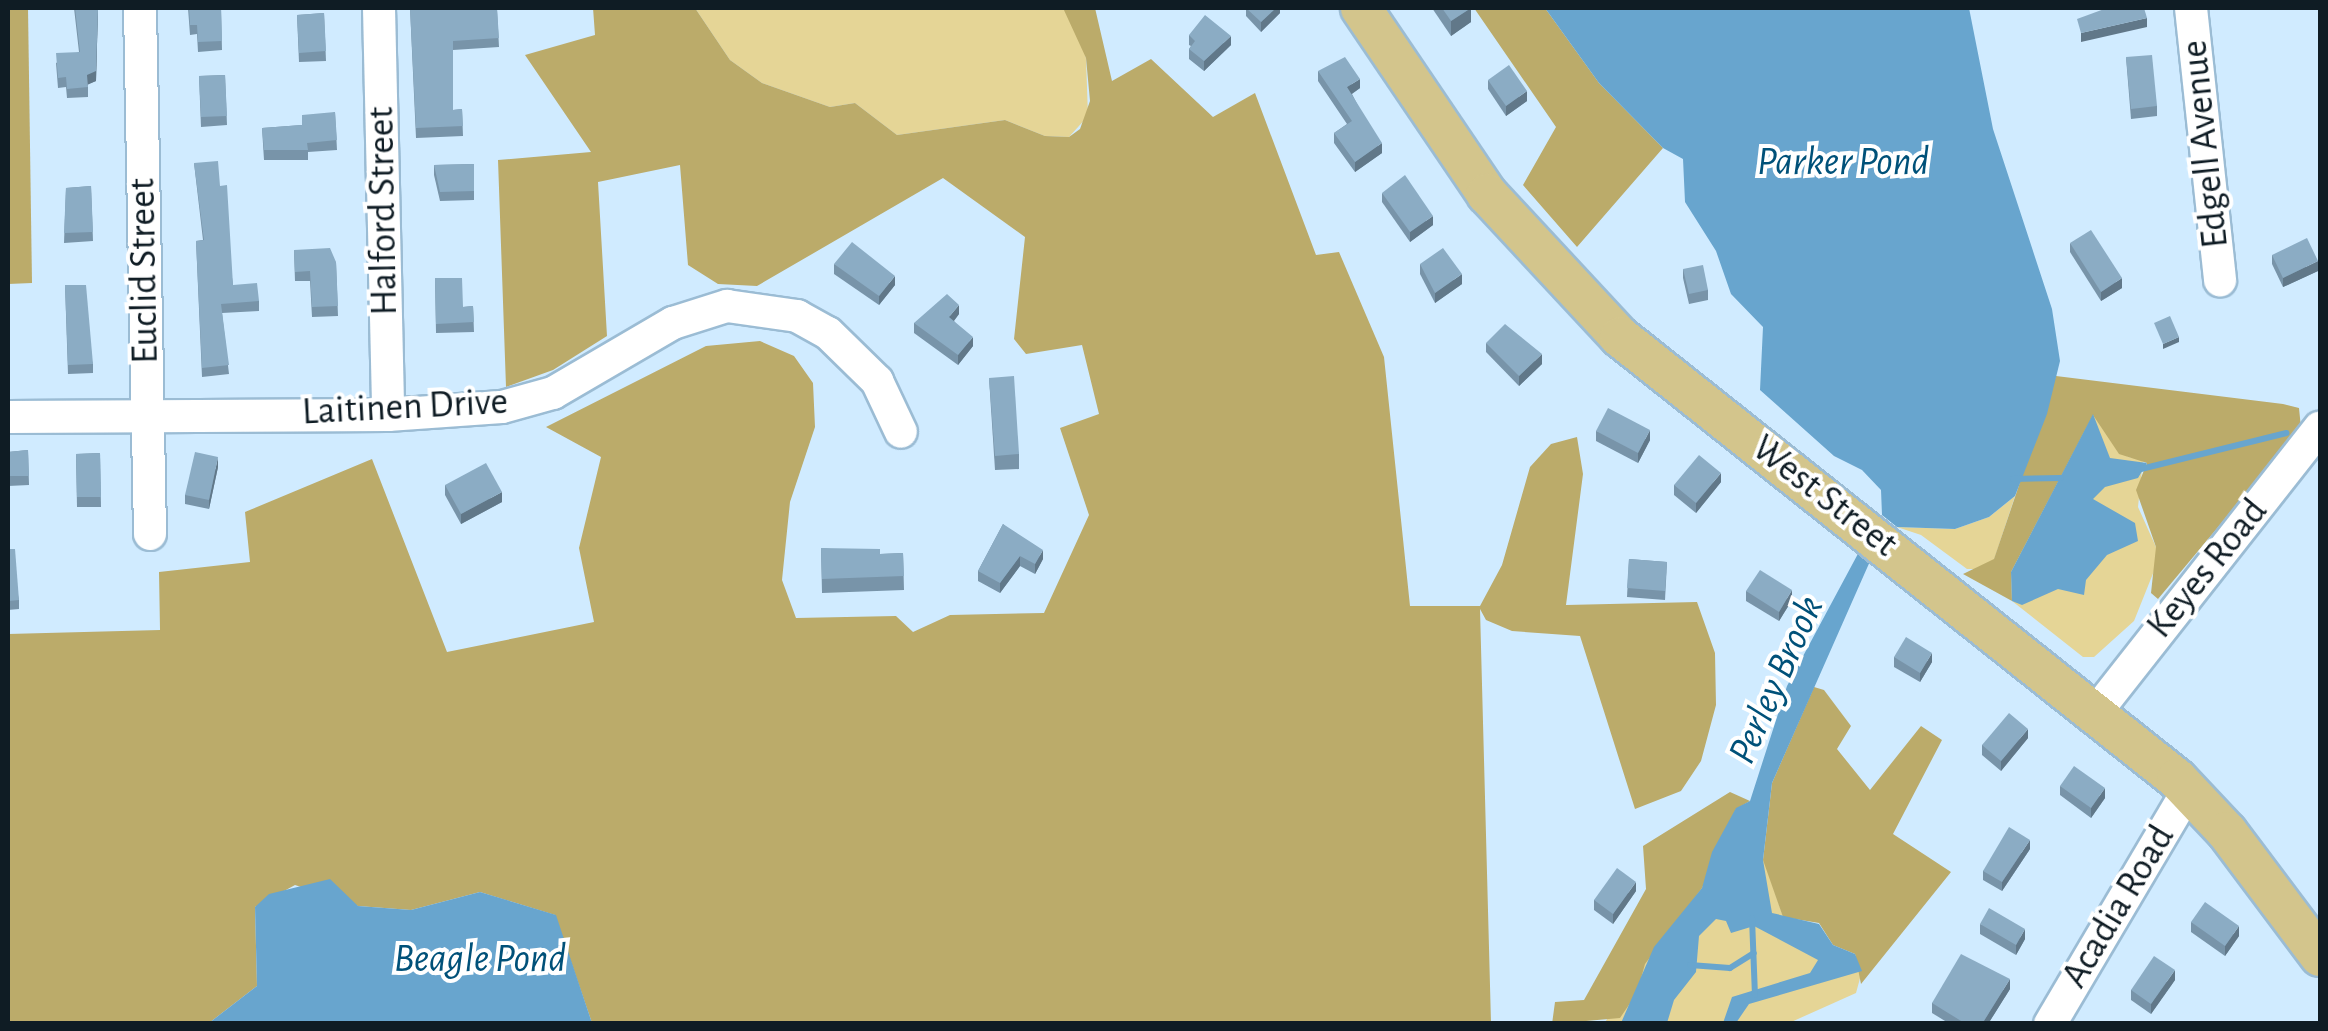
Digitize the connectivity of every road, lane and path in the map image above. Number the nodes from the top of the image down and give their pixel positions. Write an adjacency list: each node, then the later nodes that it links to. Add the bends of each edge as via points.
1 (140, 8): 7 (street, Euclid Street)
2 (379, 8): 6 (street, Halford Street)
3 (1361, 8): 12 (main road, West Street, via 1488,194 1620,337)
4 (2192, 8): 5 (street, Edgell Avenue)
5 (2220, 280)
6 (388, 414): 7 (street, Laitinen Drive); 10 (street, Laitinen Drive, via 502,407 553,393 672,324 726,306 797,316 828,333 878,381)
7 (148, 416): 8 (street, Laitinen Drive); 11 (street, Euclid Street)
8 (8, 417)
9 (2320, 427): 12 (street, Keyes Road)
10 (901, 432)
11 (150, 534)
12 (2096, 712): 13 (main road, West Street)
13 (2188, 791): 14 (main road, West Street); 15 (street, Acadia Road)
14 (2320, 956)
15 (2050, 1024)

